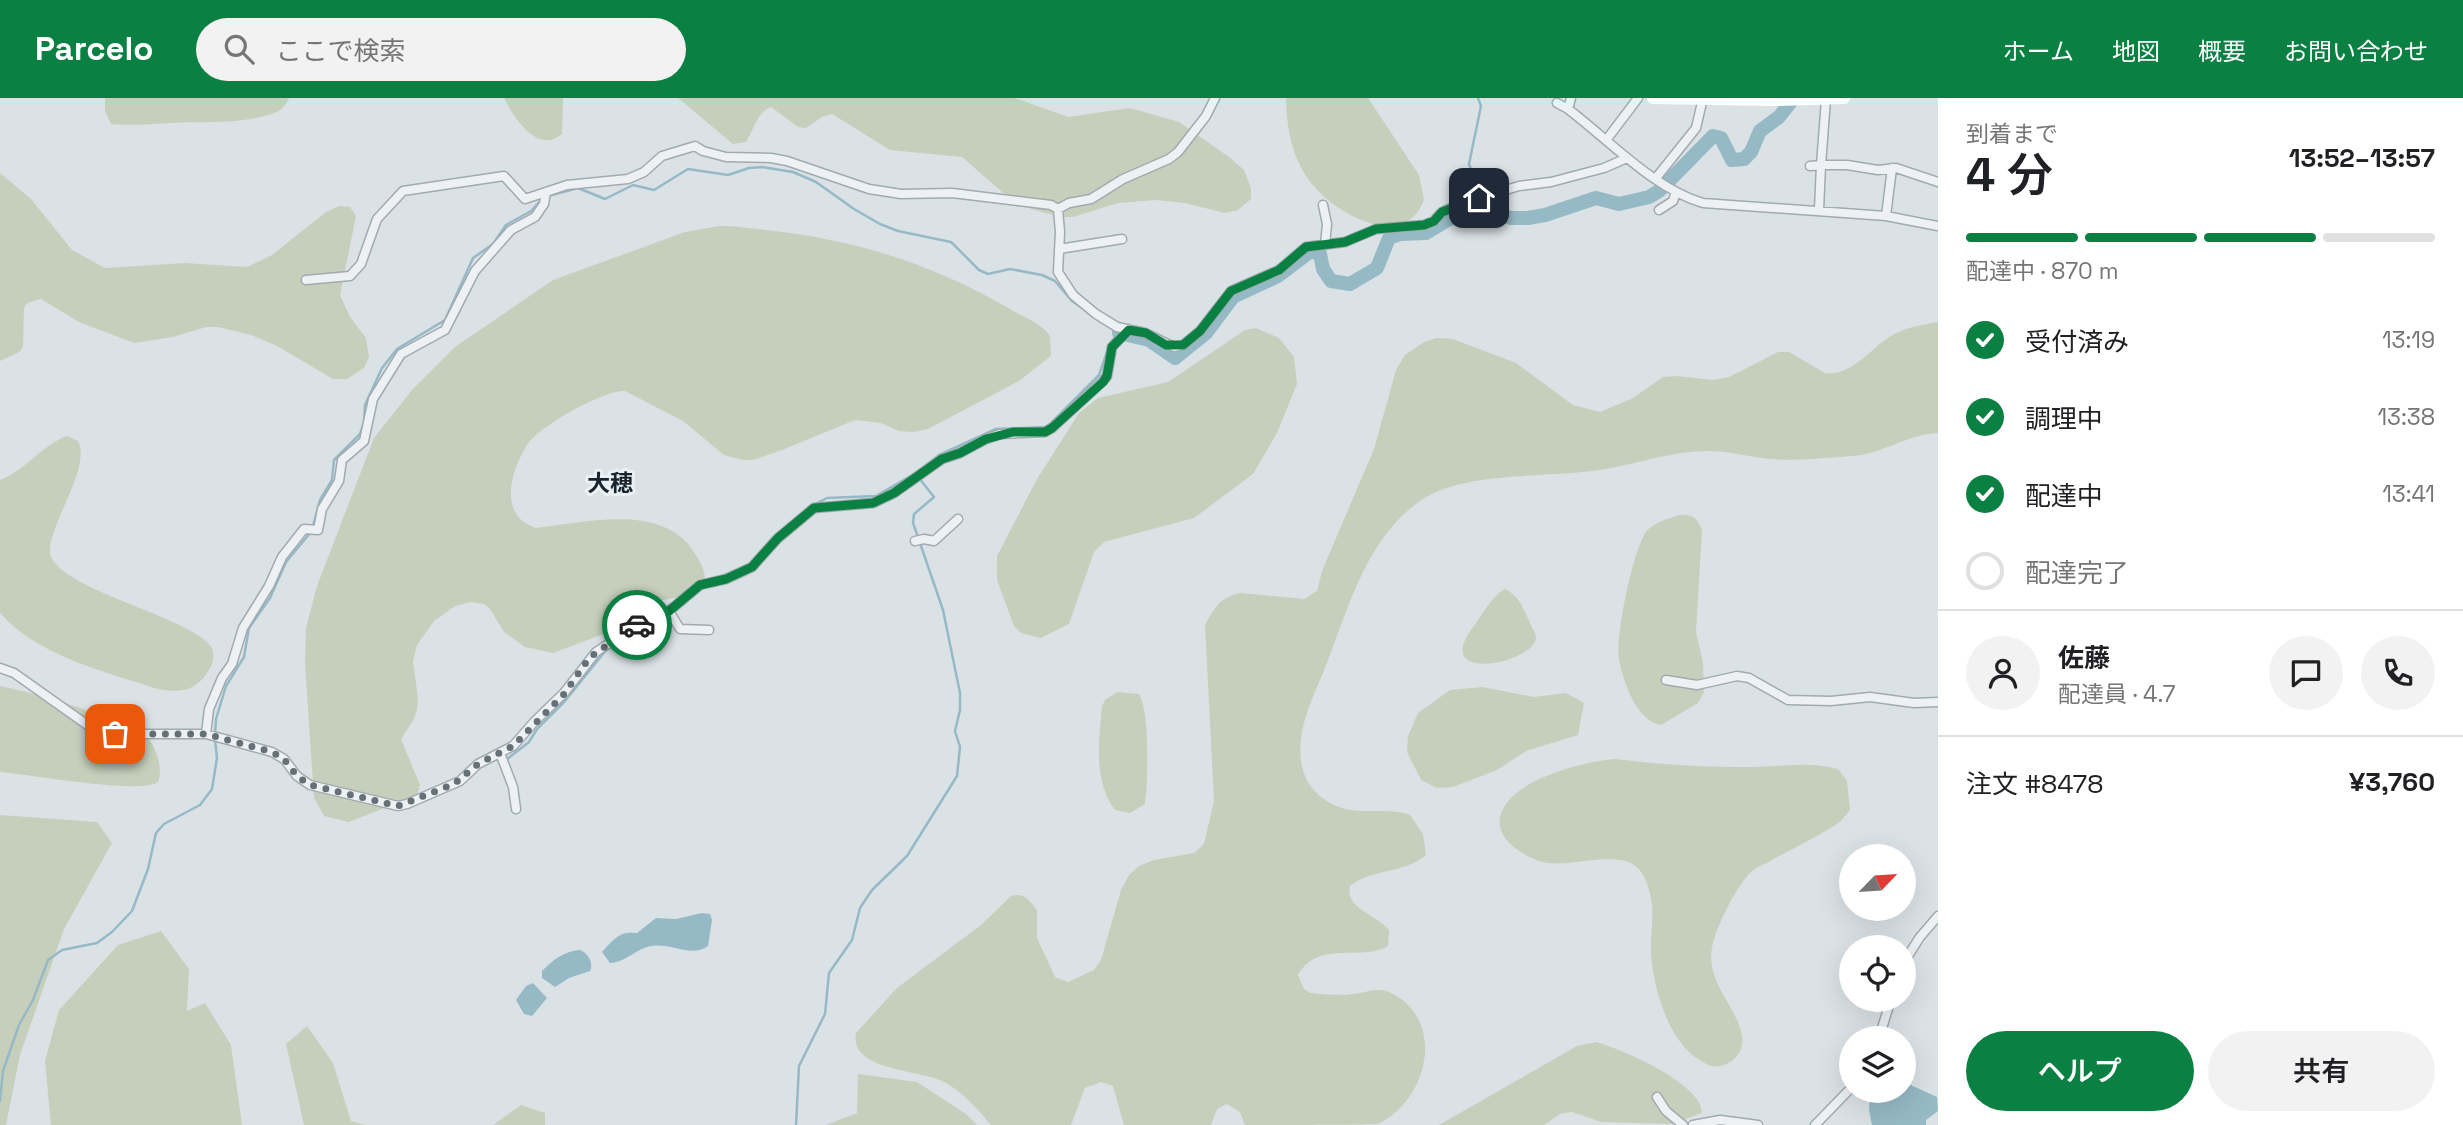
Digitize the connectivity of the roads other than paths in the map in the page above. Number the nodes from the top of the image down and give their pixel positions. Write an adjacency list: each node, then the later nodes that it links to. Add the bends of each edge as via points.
1 (1214, 98): 20 (street, via 1206,116 1169,159 1091,199)
2 (1571, 98): 9 (street)
3 (1638, 98): 10 (street)
4 (1653, 98): 6 (main road)
5 (1844, 98): 7 (main road)
6 (1703, 99): 7 (main road); 15 (street, via 1696,128)
7 (1826, 99): 12 (street)
8 (1557, 103): 9 (street)
9 (1568, 110): 10 (street)
10 (1607, 139): 11 (street)
11 (1627, 158): 15 (street); 26 (street, via 1564,179 1519,186 1460,204 1424,225 1376,229)
12 (1821, 165): 13 (street); 14 (street); 22 (street)
13 (1810, 166)
14 (1892, 168): 16 (street); 23 (street)
15 (1656, 178): 18 (street)
16 (1938, 182)
17 (546, 192): 20 (street, via 566,184 628,179 662,156 695,146 726,157 787,161 869,189 962,194); 28 (street, via 525,199 504,176 403,191 377,219 361,264 350,276); 37 (street, via 535,217 511,230 475,271 445,330 401,354 373,399 364,441 342,460 339,481 325,502 318,530 304,529 282,556 243,628 232,664 209,709)
18 (1676, 192): 21 (street, via 1673,201); 22 (street, via 1703,203)
19 (1323, 205): 26 (street)
20 (1059, 209): 27 (street)
21 (1659, 210)
22 (1819, 210): 23 (street)
23 (1886, 216): 24 (street)
24 (1938, 226)
25 (1122, 239): 27 (street)
26 (1325, 246): 29 (street, via 1306,247 1279,270 1231,291 1183,345 1166,345 1146,333)
27 (1059, 249): 29 (street, via 1058,272 1073,295 1096,314)
28 (306, 280)
29 (1129, 330): 32 (street, via 1112,347 1103,382 1052,428 986,439 942,459 873,503 814,508 752,567 700,585)
30 (958, 519): 31 (street, via 934,541)
31 (915, 541)
32 (669, 611): 33 (street, via 680,629); 38 (street, via 643,621 596,652 564,694 513,746)
33 (709, 630)
34 (0, 668): 37 (street, via 23,678 93,729 115,734)
35 (1666, 680): 36 (street, via 1697,685 1737,676 1788,700 1870,696)
36 (1938, 702)
37 (206, 734): 38 (street, via 272,752 310,785 398,806 454,784)
38 (499, 753): 39 (street, via 513,787)
39 (516, 809)
40 (1938, 916): 41 (street)
41 (1916, 943)
42 (1657, 1097): 44 (street)
43 (1839, 1100): 47 (street)
44 (1683, 1125)
45 (1693, 1125): 46 (street, via 1720,1120)
46 (1758, 1125)
47 (1815, 1125)

